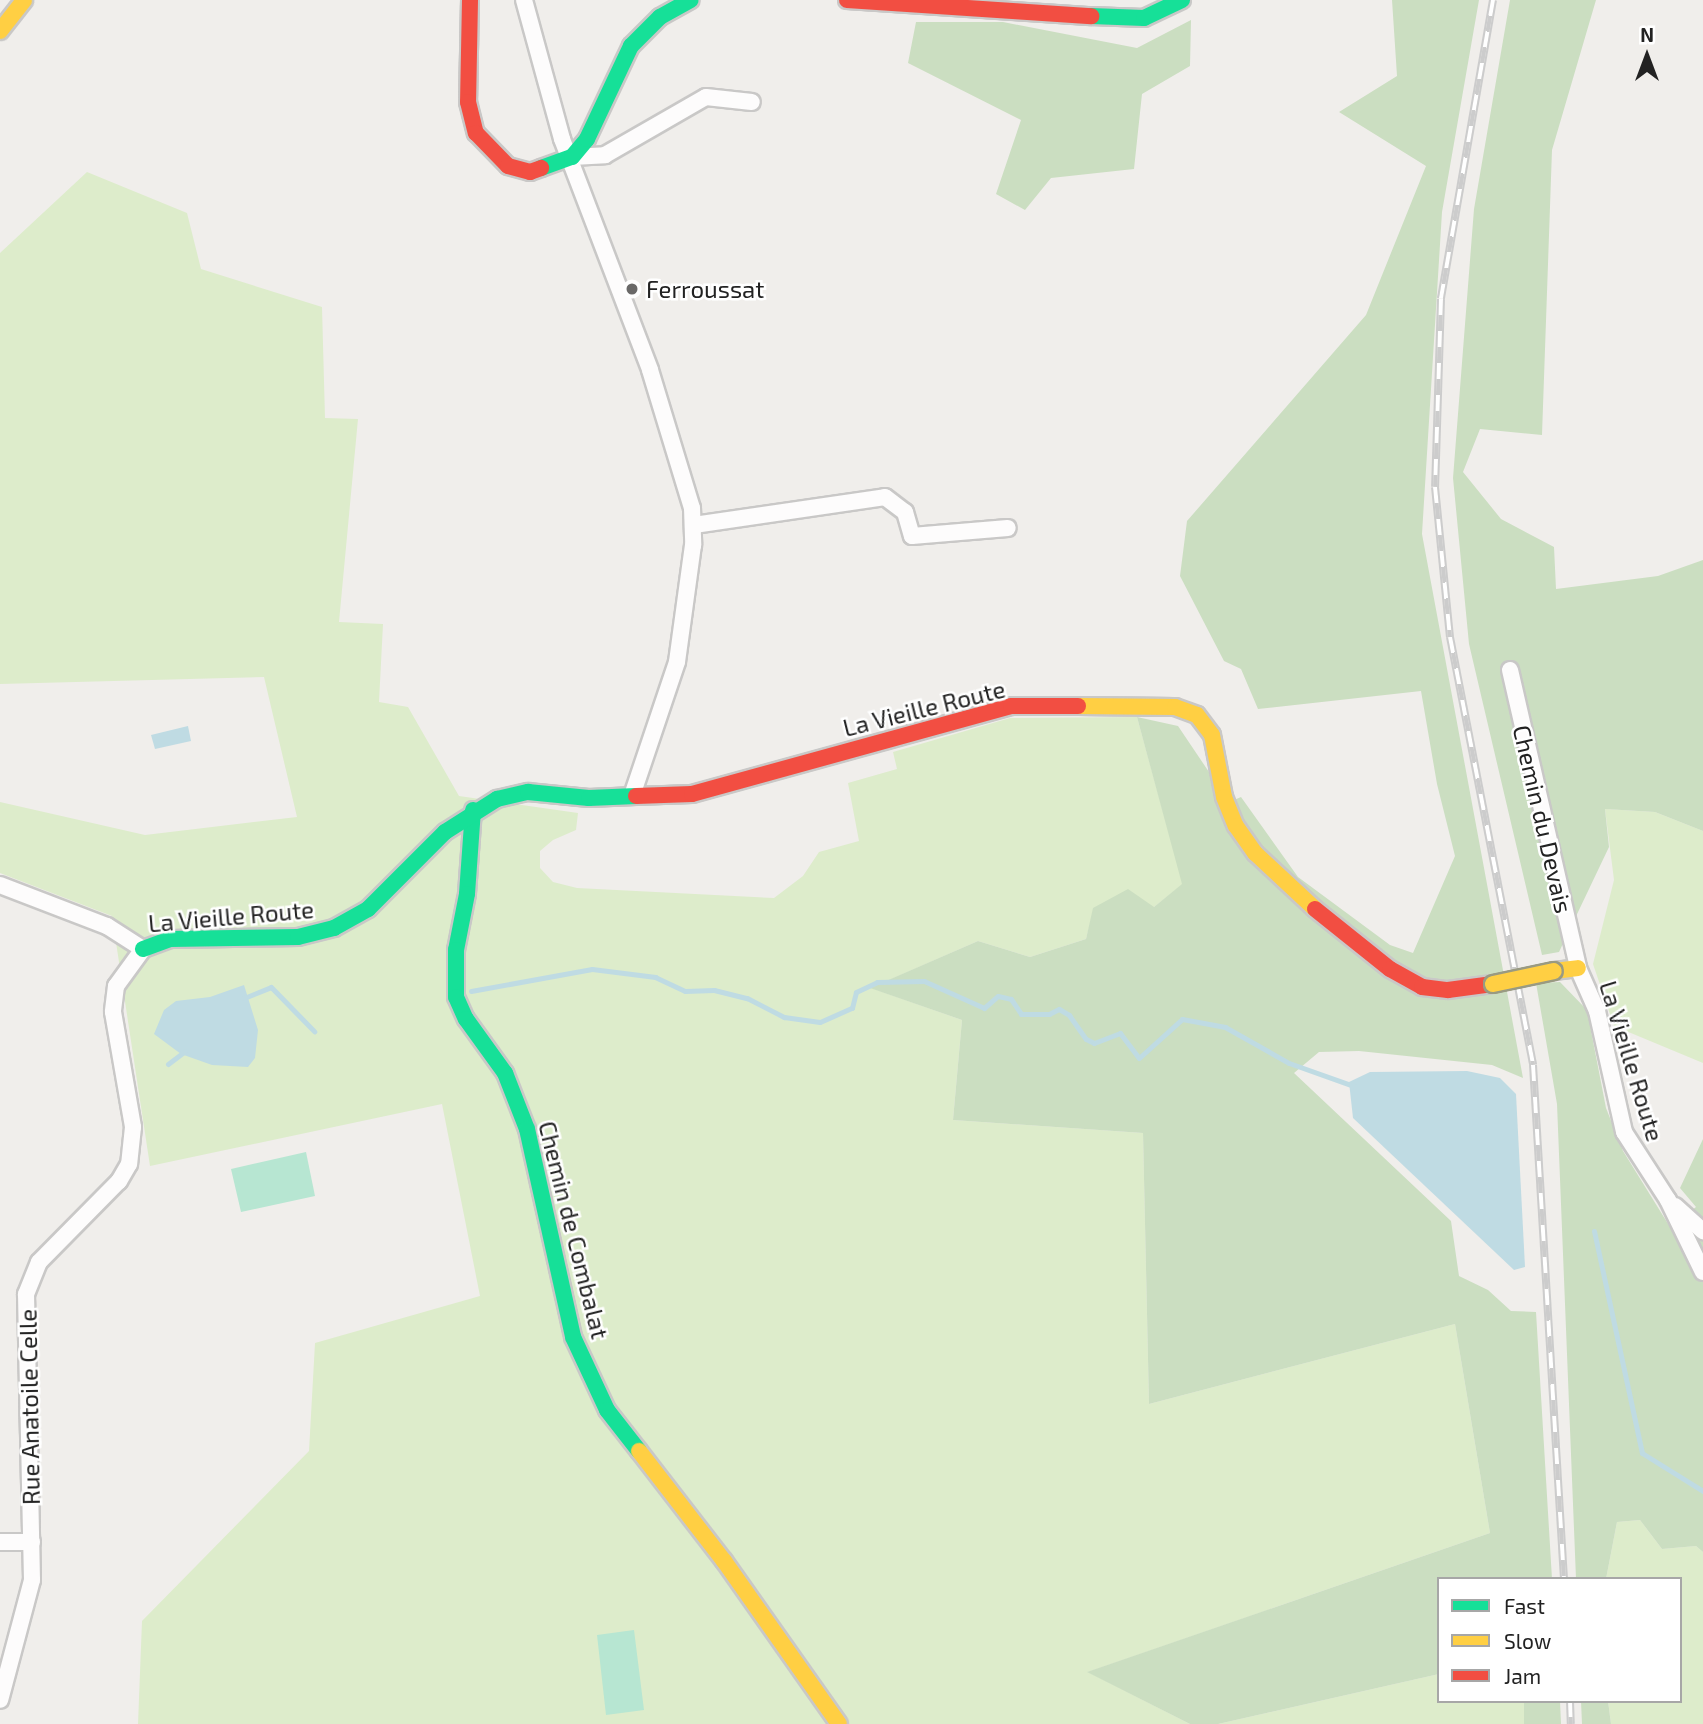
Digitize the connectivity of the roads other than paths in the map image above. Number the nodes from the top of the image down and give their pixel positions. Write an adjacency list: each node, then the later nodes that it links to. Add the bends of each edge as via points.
1 (24, 0): 7 (street)
2 (470, 0): 9 (street, via 468,102 476,133 508,166 530,172)
3 (524, 0): 9 (street, via 553,109)
4 (691, 0): 9 (street, via 660,17 631,46 587,139)
5 (847, 0): 6 (street, via 1041,10 1119,20 1144,18)
6 (1182, 0)
7 (0, 31)
8 (752, 102): 9 (street, via 706,97 605,155)
9 (572, 157): 10 (street, via 650,370)
10 (694, 525): 11 (street, via 885,497 905,512 912,536); 13 (street, via 677,662)
11 (1008, 528)
12 (1510, 670): 17 (street, Chemin du Devais)
13 (633, 793): 14 (street, La Vieille Route, via 589,798 528,793); 17 (street, La Vieille Route, bridge, via 692,794 1010,706 1175,707 1197,715 1212,735 1224,797 1236,826 1255,853 1390,969 1422,987 1448,990)
14 (473, 810): 16 (street, La Vieille Route, via 368,909 334,928 298,937 170,939); 25 (street, Chemin de Combalat, via 467,894 456,950 457,998 466,1019 505,1073 527,1129 573,1337 607,1410 724,1560)
15 (0, 885): 16 (street, La Vieille Route, via 107,926)
16 (143, 949): 22 (street, Rue Anatoile Celle, via 116,986 113,1012 133,1127 129,1164 119,1181 39,1262 26,1294)
17 (1578, 968): 18 (street, La Vieille Route, via 1595,1004 1624,1132)
18 (1668, 1200): 19 (street); 20 (street, La Vieille Route)
19 (1703, 1231)
20 (1703, 1272)
21 (0, 1542): 22 (street)
22 (32, 1542): 23 (street, Rue Anatoile Celle, via 32,1580)
23 (4, 1661): 24 (street, Rue Anatoile Celle)
24 (0, 1700)
25 (839, 1724)

